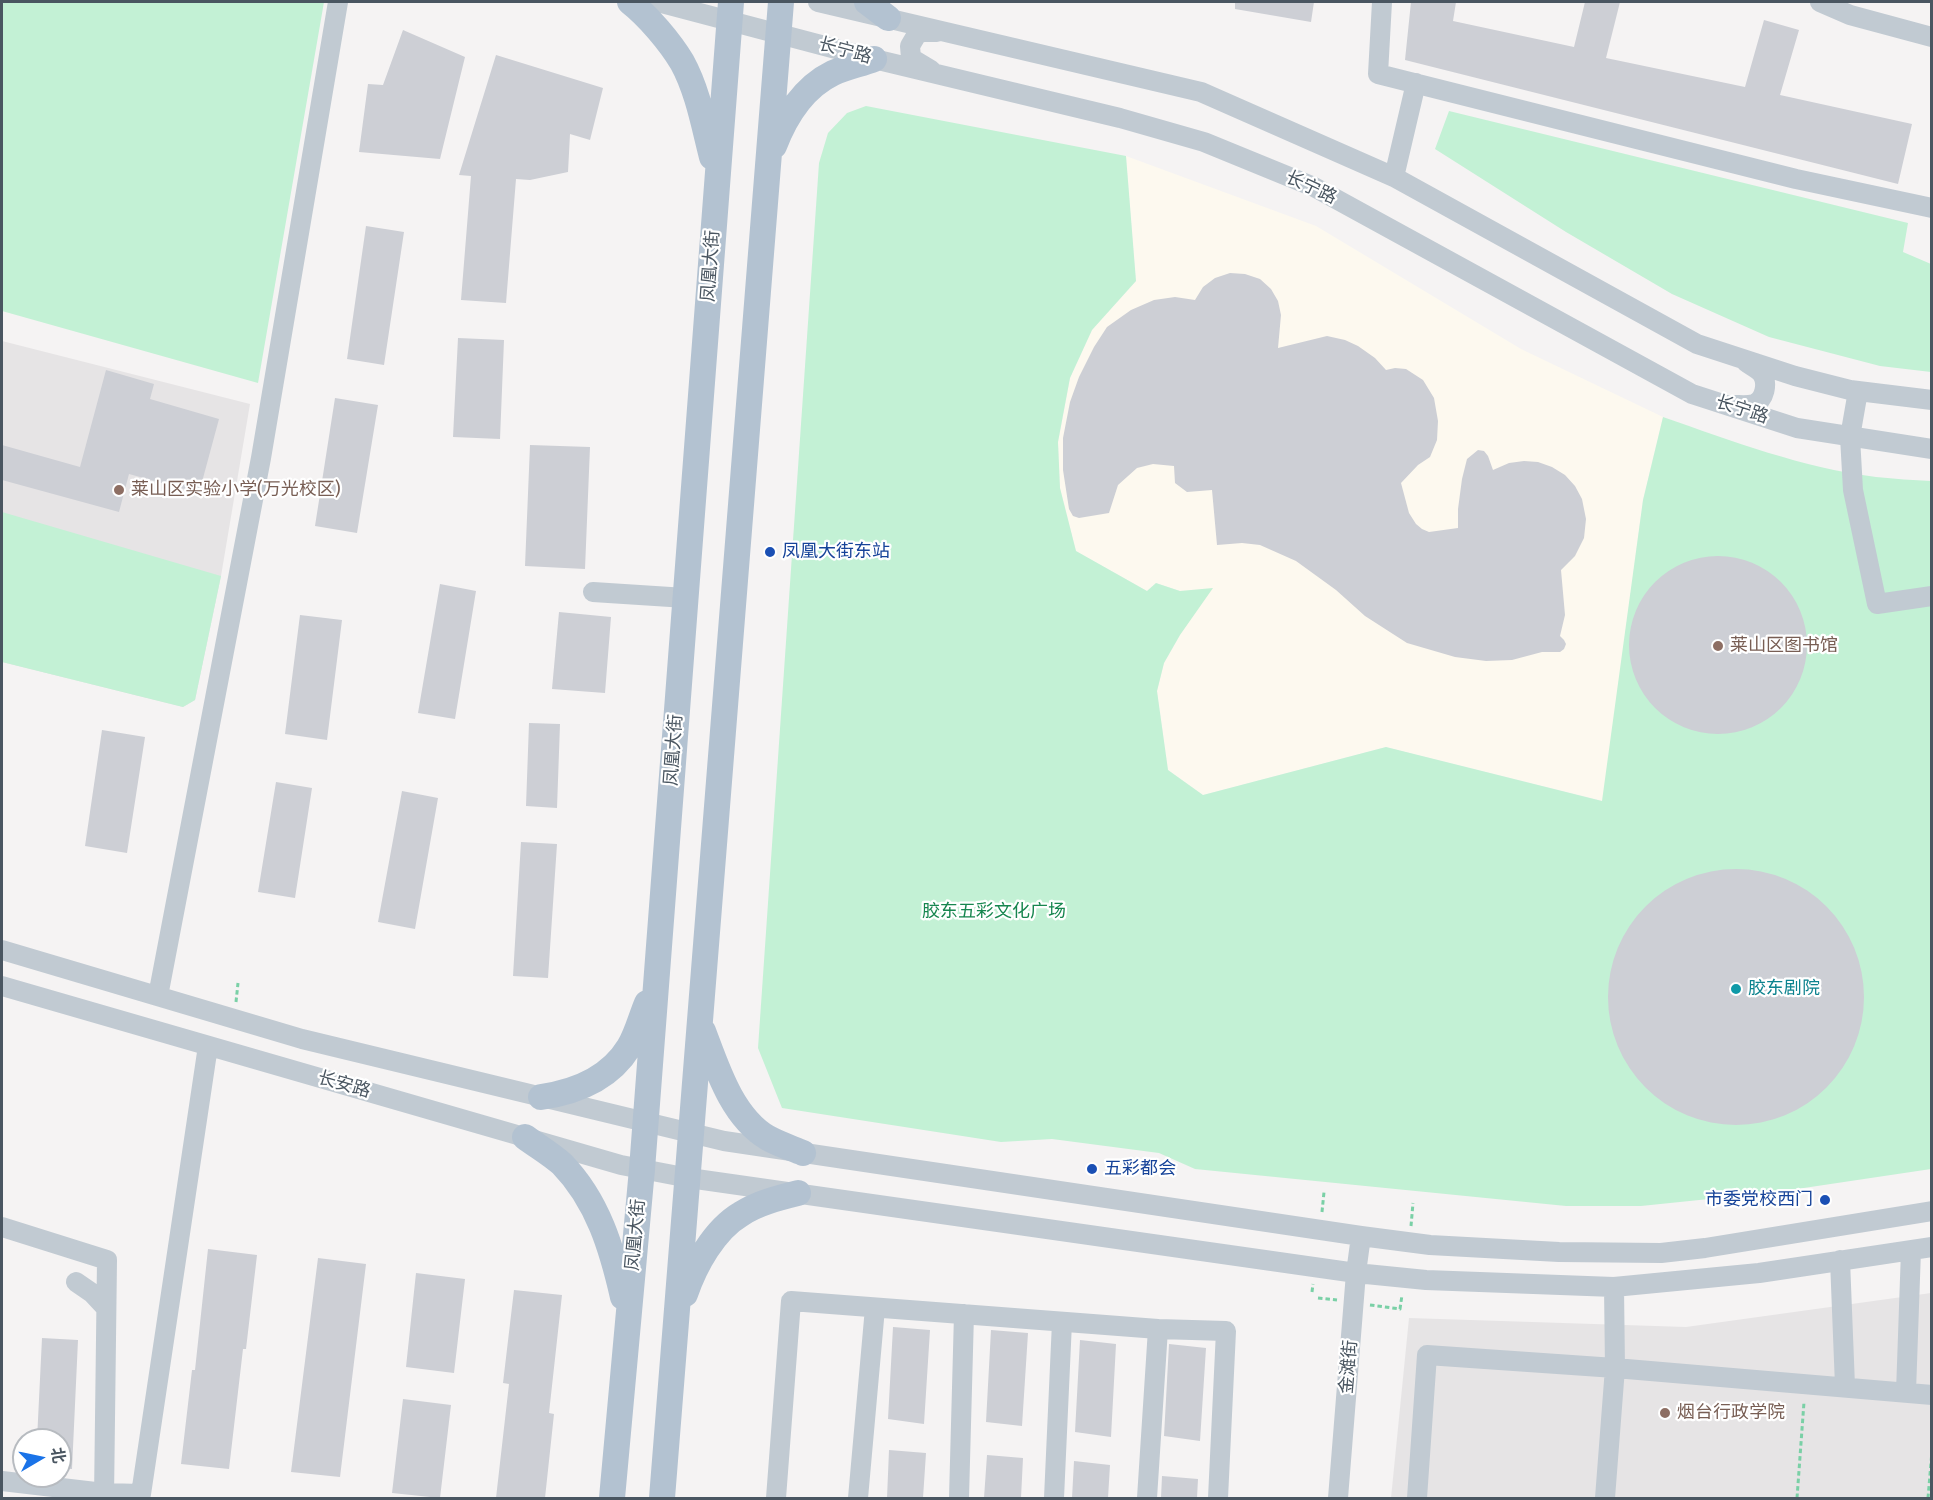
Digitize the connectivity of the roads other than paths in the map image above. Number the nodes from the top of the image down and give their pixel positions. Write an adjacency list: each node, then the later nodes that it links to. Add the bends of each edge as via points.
1 (338, 2): 33 (street, via 261,458)
2 (630, 2): 19 (main road, via 641,10 682,62 704,124)
3 (658, 2): 9 (street, 长宁路)
4 (781, 2): 11 (main road)
5 (818, 2): 10 (street)
6 (867, 2): 10 (main road)
7 (1382, 2): 16 (street, via 1378,74)
8 (1820, 2): 13 (street, via 1850,15)
9 (730, 11): 11 (street, 长宁路); 19 (main road, 凤凰大街)
10 (888, 18): 12 (street)
11 (778, 33): 14 (street, 长宁路); 17 (main road)
12 (948, 33): 15 (street, via 916,34 909,51 914,61); 18 (street, via 1202,92)
13 (1932, 37)
14 (874, 59): 15 (street, 长宁路); 17 (main road, via 832,73 813,87 781,128)
15 (942, 75): 24 (street, 长宁路, via 1194,139 1314,187 1692,394)
16 (1416, 83): 18 (street); 20 (street, via 1796,179)
17 (768, 163): 34 (main road)
18 (1394, 177): 21 (street, via 1697,344)
19 (717, 181): 29 (main road, 凤凰大街)
20 (1932, 208)
21 (1736, 357): 22 (street); 24 (street, via 1757,369 1765,391 1752,405)
22 (1858, 391): 23 (street); 25 (street)
23 (1932, 400)
24 (1728, 405): 25 (street, 长宁路, via 1797,428)
25 (1850, 437): 26 (street, 长宁路); 28 (street, via 1854,490 1877,604)
26 (1932, 448)
27 (593, 592): 29 (street)
28 (1932, 596)
29 (686, 598): 31 (main road, 凤凰大街)
30 (2, 950): 33 (street, 长安路)
31 (656, 980): 36 (main road, via 629,1046 611,1069 565,1094); 37 (main road, 凤凰大街)
32 (2, 986): 35 (street, 长安路)
33 (158, 996): 36 (street, 长安路, via 302,1039)
34 (700, 1025): 38 (main road); 40 (main road, via 715,1065 749,1122 767,1137)
35 (208, 1046): 39 (street, 长安路); 65 (street, via 141,1494)
36 (542, 1097): 37 (street, 长安路)
37 (645, 1122): 38 (street, 长安路); 41 (main road, 凤凰大街)
38 (692, 1133): 40 (street, 长安路); 42 (main road)
39 (525, 1137): 41 (street, 长安路); 58 (main road, via 562,1164 596,1210 614,1256)
40 (803, 1153): 46 (street, 长安路)
41 (642, 1168): 42 (street, 长安路); 58 (main road, 凤凰大街)
42 (689, 1178): 43 (street, 长安路); 56 (main road)
43 (798, 1193): 50 (street, 长安路); 56 (main road, via 739,1214 710,1243 690,1278)
44 (1932, 1211): 46 (street, 长安路, via 1661,1252 1559,1252 1430,1245)
45 (2, 1227): 53 (street, via 107,1260)
46 (1361, 1236): 50 (street, 金滩街)
47 (1932, 1247): 48 (street, 长安路)
48 (1911, 1250): 49 (street, 长安路); 62 (street)
49 (1840, 1260): 52 (street, 长安路, via 1759,1273); 61 (street)
50 (1356, 1273): 52 (street, 长安路, via 1426,1281); 74 (street, 金滩街)
51 (76, 1282): 53 (street)
52 (1614, 1287): 60 (street)
53 (106, 1308): 65 (street)
54 (875, 1308): 55 (street); 68 (street, via 790,1301); 69 (street)
55 (964, 1314): 57 (street); 70 (street)
56 (677, 1317): 67 (main road)
57 (1062, 1322): 59 (street); 71 (street)
58 (628, 1324): 66 (main road, 凤凰大街)
59 (1158, 1329): 72 (street); 73 (street, via 1226,1331)
60 (1615, 1368): 61 (street); 75 (street, via 1426,1355); 76 (street)
61 (1845, 1386): 62 (street)
62 (1906, 1392): 63 (street)
63 (1932, 1395)
64 (2, 1481): 65 (street)
65 (104, 1496)
66 (612, 1498)
67 (662, 1498)
68 (776, 1498)
69 (858, 1498)
70 (959, 1498)
71 (1054, 1498)
72 (1147, 1498)
73 (1218, 1498)
74 (1338, 1498)
75 (1417, 1498)
76 (1605, 1498)

